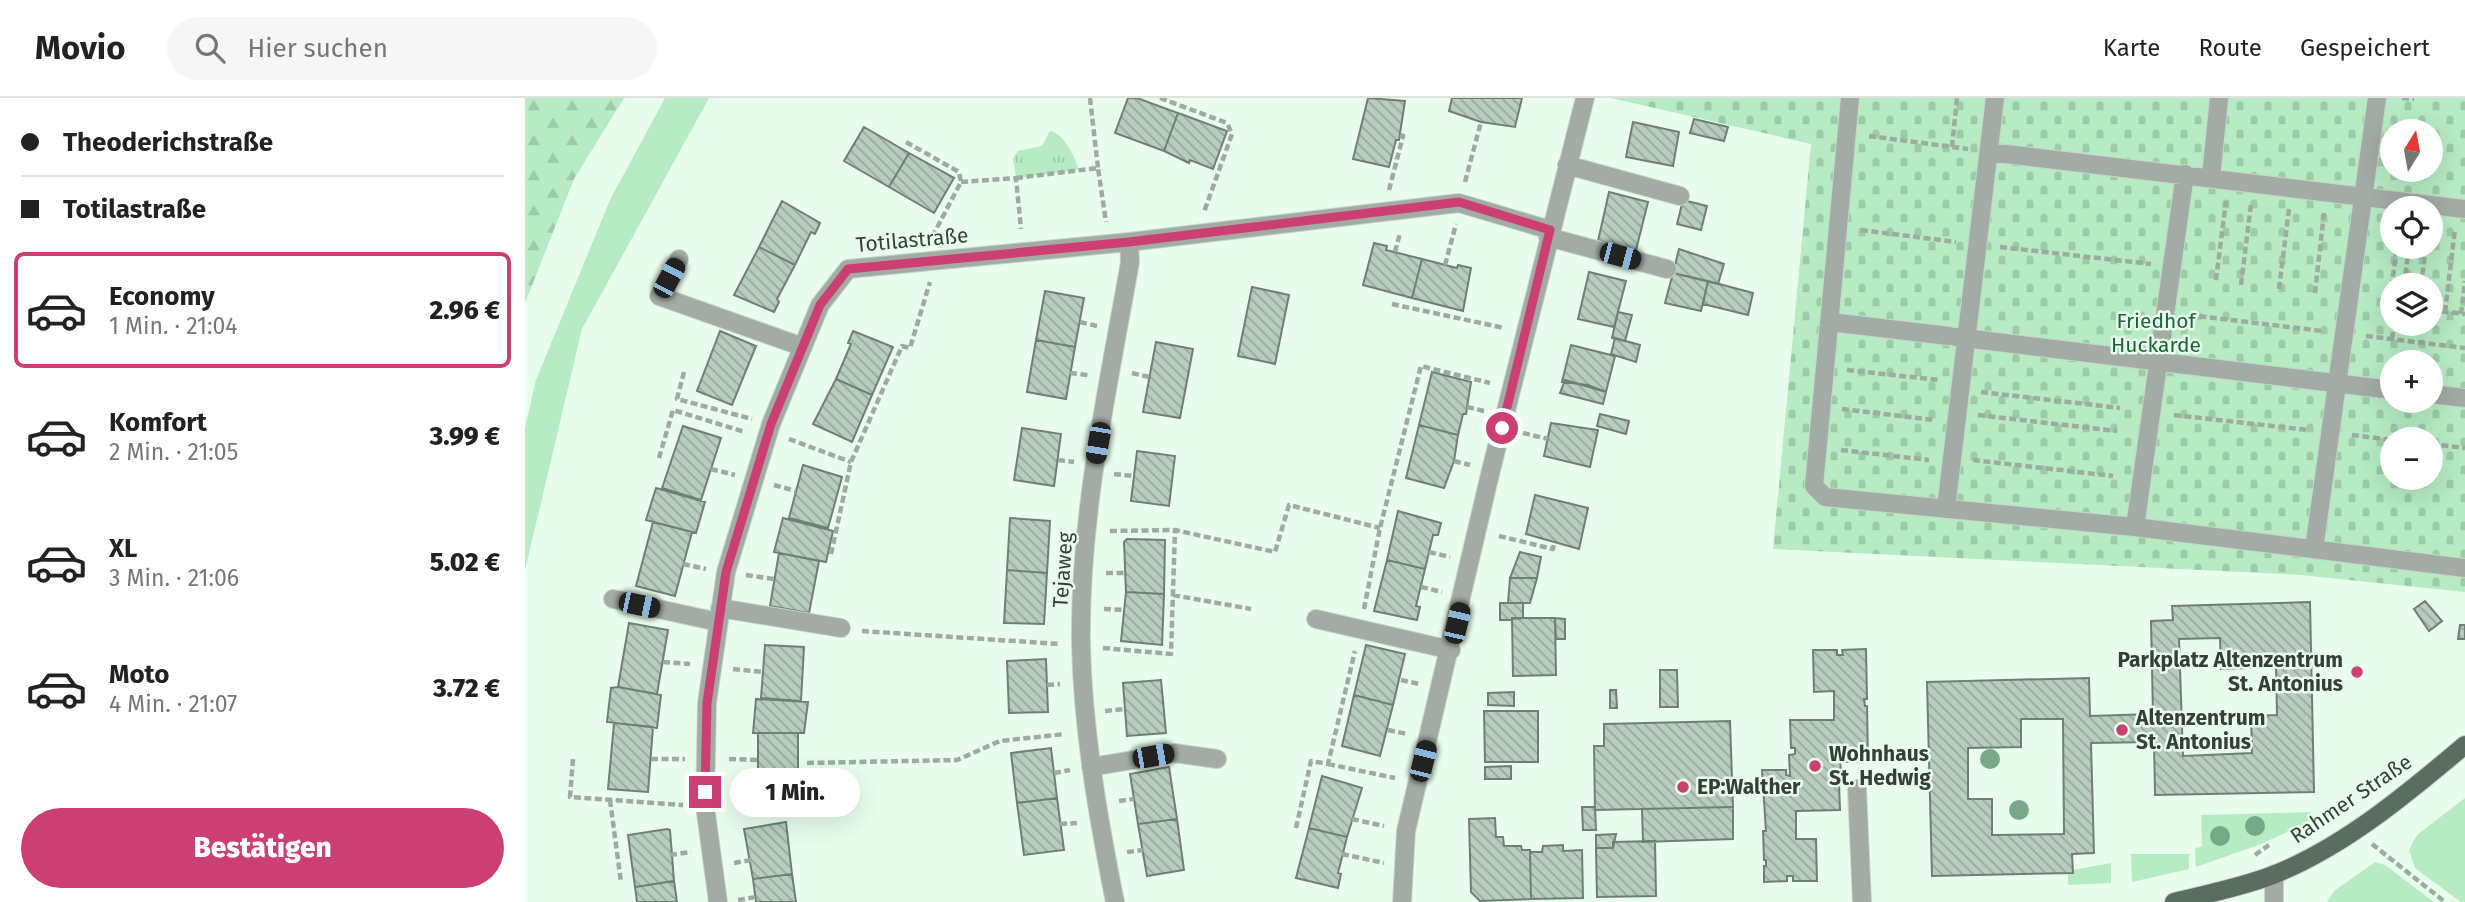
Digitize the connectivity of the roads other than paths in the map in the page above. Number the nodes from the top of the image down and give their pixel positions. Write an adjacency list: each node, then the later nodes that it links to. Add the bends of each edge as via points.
1 (1585, 98): 7 (street)
2 (1850, 98): 19 (street)
3 (1995, 98): 6 (street)
4 (2219, 98): 9 (street)
5 (2377, 98): 11 (street)
6 (1989, 152): 8 (street); 20 (street, via 1978,244)
7 (1567, 165): 10 (street); 14 (street)
8 (2186, 174): 9 (street); 22 (street)
9 (2211, 177): 11 (street)
10 (1680, 196)
11 (2361, 196): 12 (street); 23 (street)
12 (2462, 209)
13 (1329, 218): 14 (street, Totilastraße, via 1461,203); 15 (street); 16 (street, Totilastraße)
14 (1549, 234): 18 (street, Totilastraße); 35 (street)
15 (1331, 236)
16 (1129, 242): 21 (street, Totilastraße, via 848,269 820,305); 38 (street, Tejaweg, via 1130,262 1094,464 1088,531 1081,645)
17 (679, 259): 21 (street, via 659,296)
18 (1667, 269)
19 (1829, 322): 20 (street); 27 (street, via 1814,486 1825,497)
20 (1957, 337): 22 (street); 27 (street, via 1959,386)
21 (803, 347): 32 (street, Totilastraße, via 768,431 726,572)
22 (2160, 362): 23 (street); 28 (street)
23 (2339, 383): 24 (street); 29 (street)
24 (2380, 388)
25 (2443, 395): 26 (street)
26 (2465, 398)
27 (1946, 509): 28 (street)
28 (2135, 527): 29 (street)
29 (2314, 549): 30 (street)
30 (2465, 568)
31 (613, 599): 32 (street)
32 (719, 615): 34 (street); 41 (street, Totilastraße, via 707,703 705,806)
33 (1316, 619): 35 (street)
34 (841, 628)
35 (1451, 650): 43 (street, via 1406,831)
36 (2465, 745): 40 (main road, Rahmer Straße, via 2354,830)
37 (1217, 759): 38 (street, via 1174,753)
38 (1091, 767): 42 (street, Tejaweg)
39 (1857, 789): 44 (street)
40 (2274, 874): 45 (main road, Rahmer Straße); 46 (street)
41 (718, 902)
42 (1115, 902)
43 (1402, 902)
44 (1862, 902)
45 (2174, 902)
46 (2274, 902)

